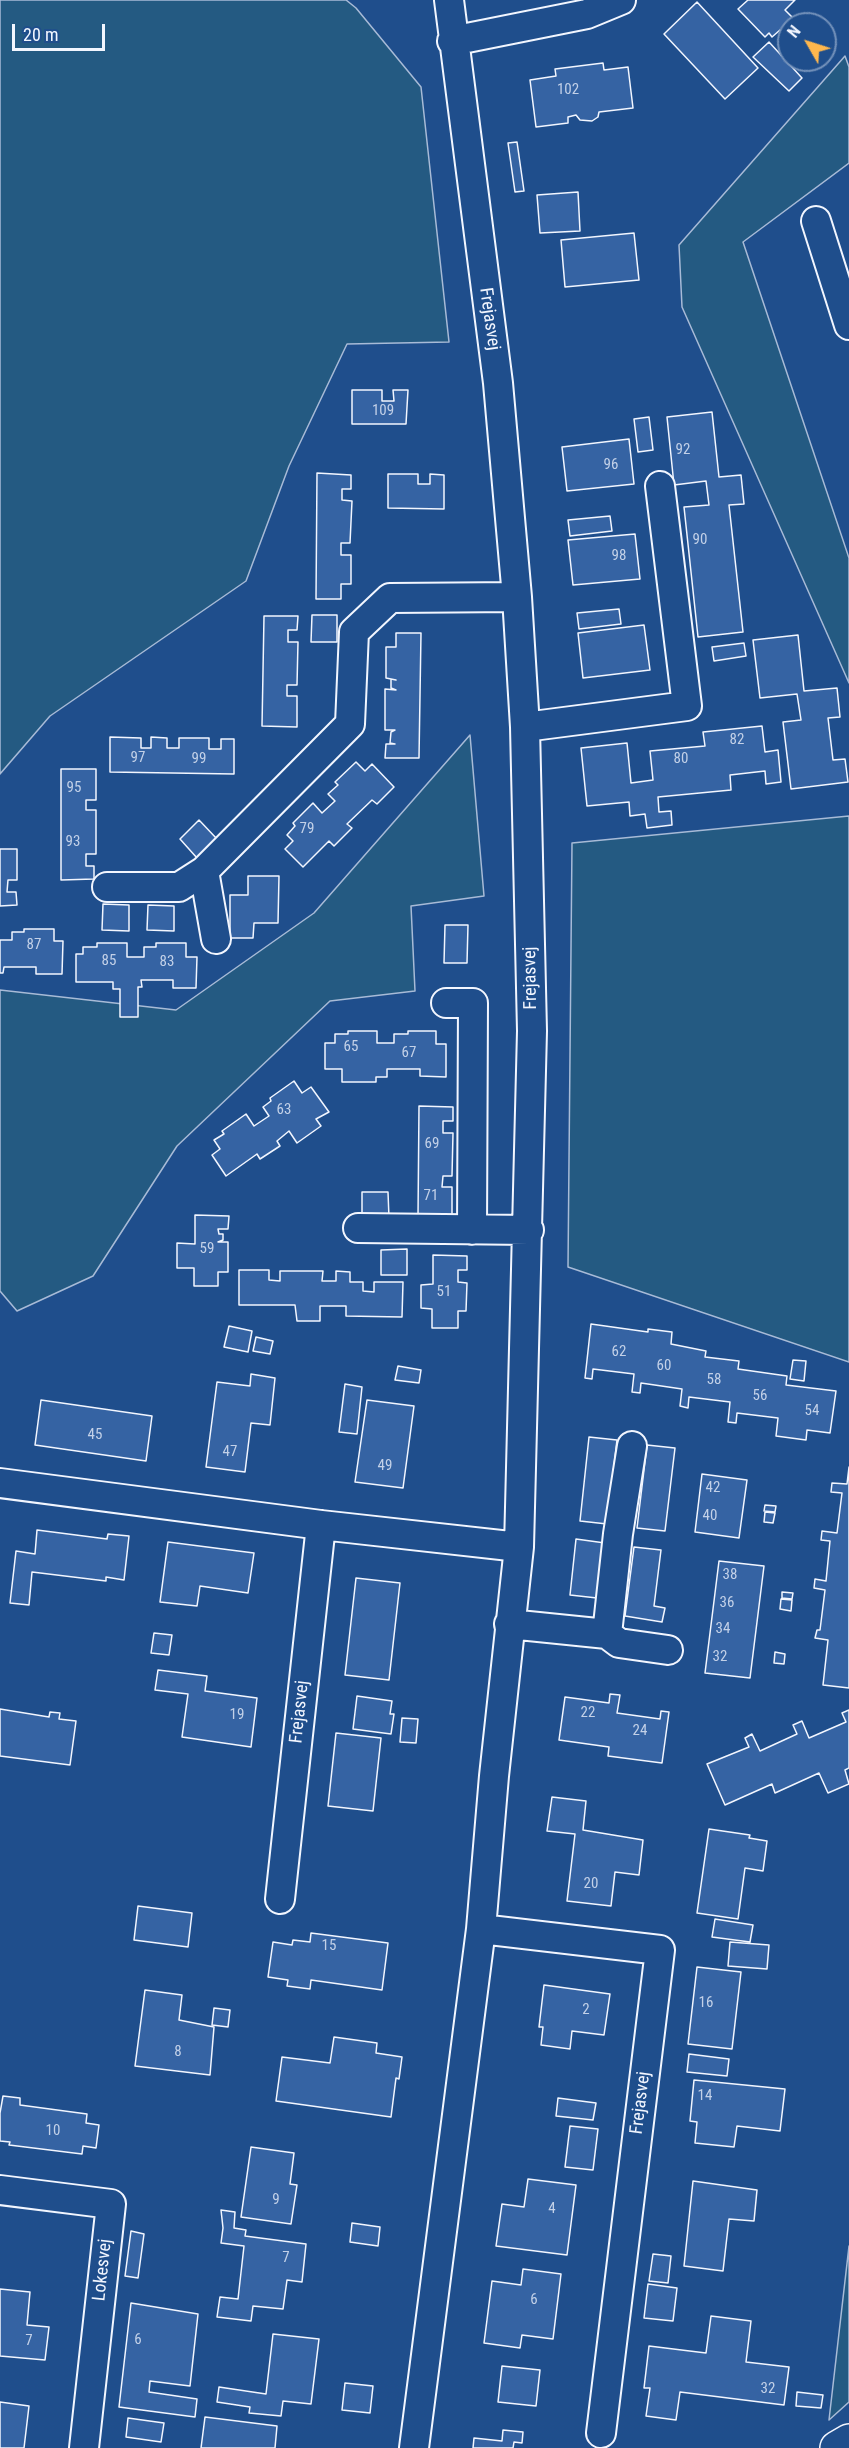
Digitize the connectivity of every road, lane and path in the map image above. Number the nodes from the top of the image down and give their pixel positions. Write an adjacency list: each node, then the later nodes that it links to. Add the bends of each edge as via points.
1 (449, 0): 3 (street, Frejasvej)
2 (621, 0): 3 (street, via 586,14)
3 (452, 41): 7 (street, Frejasvej, via 498,383)
4 (816, 221): 5 (street)
5 (849, 325)
6 (660, 486): 8 (street, via 687,706)
7 (517, 597): 8 (street, Frejasvej); 9 (street, via 390,598 354,632 350,724)
8 (525, 727): 15 (street, Frejasvej, via 532,1031)
9 (204, 871): 10 (street, via 179,887); 11 (street)
10 (107, 887)
11 (216, 939)
12 (446, 1003): 14 (street, via 473,1003)
13 (358, 1228): 14 (street)
14 (472, 1230): 15 (street)
15 (529, 1230): 19 (street, Frejasvej)
16 (632, 1446): 21 (street)
17 (0, 1483): 18 (street)
18 (321, 1525): 19 (street); 23 (street, Frejasvej)
19 (519, 1547): 20 (street, Frejasvej)
20 (509, 1624): 21 (street); 24 (street, Frejasvej)
21 (607, 1634): 22 (street, via 619,1643)
22 (668, 1650)
23 (280, 1899)
24 (481, 1929): 26 (street, Frejasvej, via 660,1950); 29 (street, Frejasvej)
25 (0, 2190): 28 (street, Lokesvej, via 111,2204)
26 (601, 2433)
27 (849, 2440): 30 (street)
28 (84, 2448)
29 (414, 2448)
30 (837, 2448)

